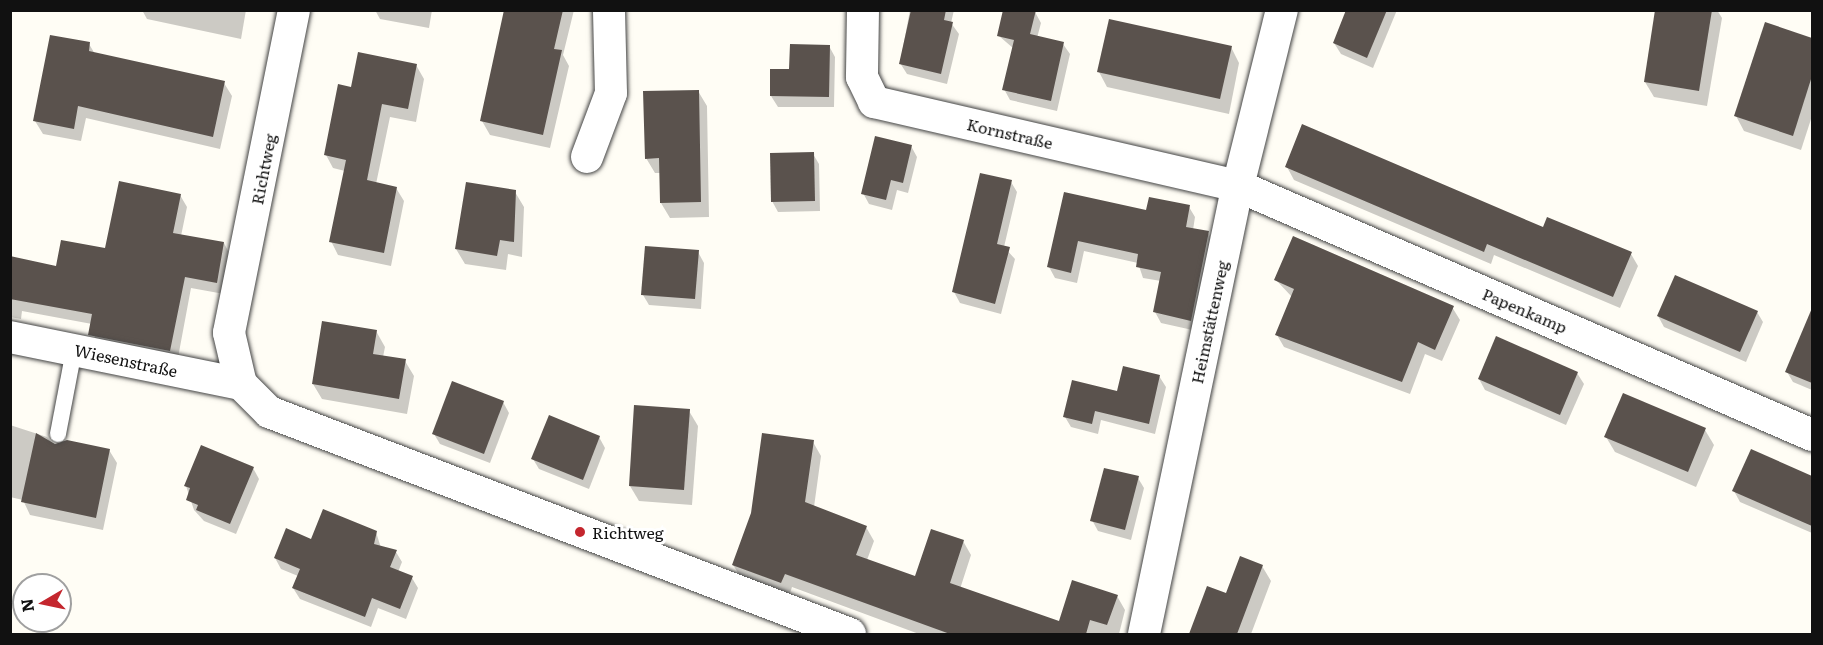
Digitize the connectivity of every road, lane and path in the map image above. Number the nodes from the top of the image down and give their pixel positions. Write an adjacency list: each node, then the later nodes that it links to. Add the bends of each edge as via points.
1 (294, 10): 9 (street, Richtweg, via 229,333)
2 (609, 10): 5 (street, via 611,93)
3 (863, 10): 6 (street, Kornstraße, via 862,77 874,102)
4 (1281, 10): 6 (street, Heimstättenweg)
5 (588, 157)
6 (1238, 186): 11 (street, Papenkamp); 13 (street, Heimstättenweg)
7 (10, 337): 8 (street, Wiesenstraße)
8 (74, 350): 9 (street, Wiesenstraße); 10 (lane)
9 (241, 384): 12 (street, via 270,412)
10 (58, 434)
11 (1812, 435)
12 (850, 634)
13 (1144, 634)

